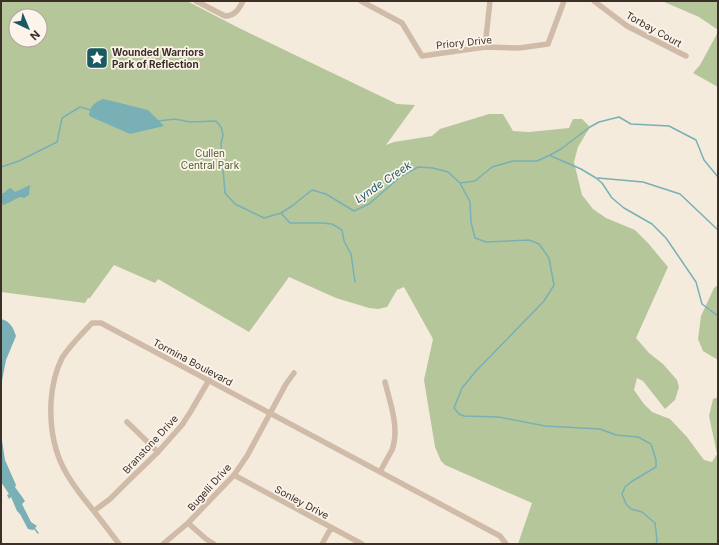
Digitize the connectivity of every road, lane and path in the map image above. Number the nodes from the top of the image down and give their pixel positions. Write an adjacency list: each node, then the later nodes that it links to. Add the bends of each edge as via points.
1 (196, 1): 2 (street, via 225,16 235,14)
2 (243, 1)
3 (361, 1): 7 (street, Priory Drive, via 402,23 422,56)
4 (490, 1): 7 (street)
5 (564, 1): 7 (street, Priory Drive, via 548,44 519,48)
6 (594, 1): 8 (street, Torbay Court, via 627,26)
7 (485, 47)
8 (686, 56)
9 (294, 373): 12 (street, Bugelli Drive)
10 (209, 380): 12 (street, Tormina Boulevard); 14 (street, Branstone Drive, via 182,425); 17 (street, Tormina Boulevard, via 100,323 92,323 70,347 62,358 52,389 53,437 63,467)
11 (385, 382): 15 (street, via 395,432 392,448)
12 (270, 413): 15 (street, Tormina Boulevard); 16 (street, Bugelli Drive)
13 (127, 422): 14 (street)
14 (158, 452): 17 (street, Branstone Drive, via 110,499)
15 (380, 472): 25 (street, Tormina Boulevard, via 500,536)
16 (234, 475): 18 (street, Bugelli Drive); 19 (street, Sonley Drive)
17 (94, 511): 20 (street, Tormina Boulevard)
18 (188, 523): 21 (street, Bugelli Drive); 22 (street)
19 (331, 528): 23 (street); 24 (street, Sonley Drive)
20 (119, 544)
21 (163, 544)
22 (214, 544)
23 (322, 544)
24 (362, 544)
25 (506, 544)

